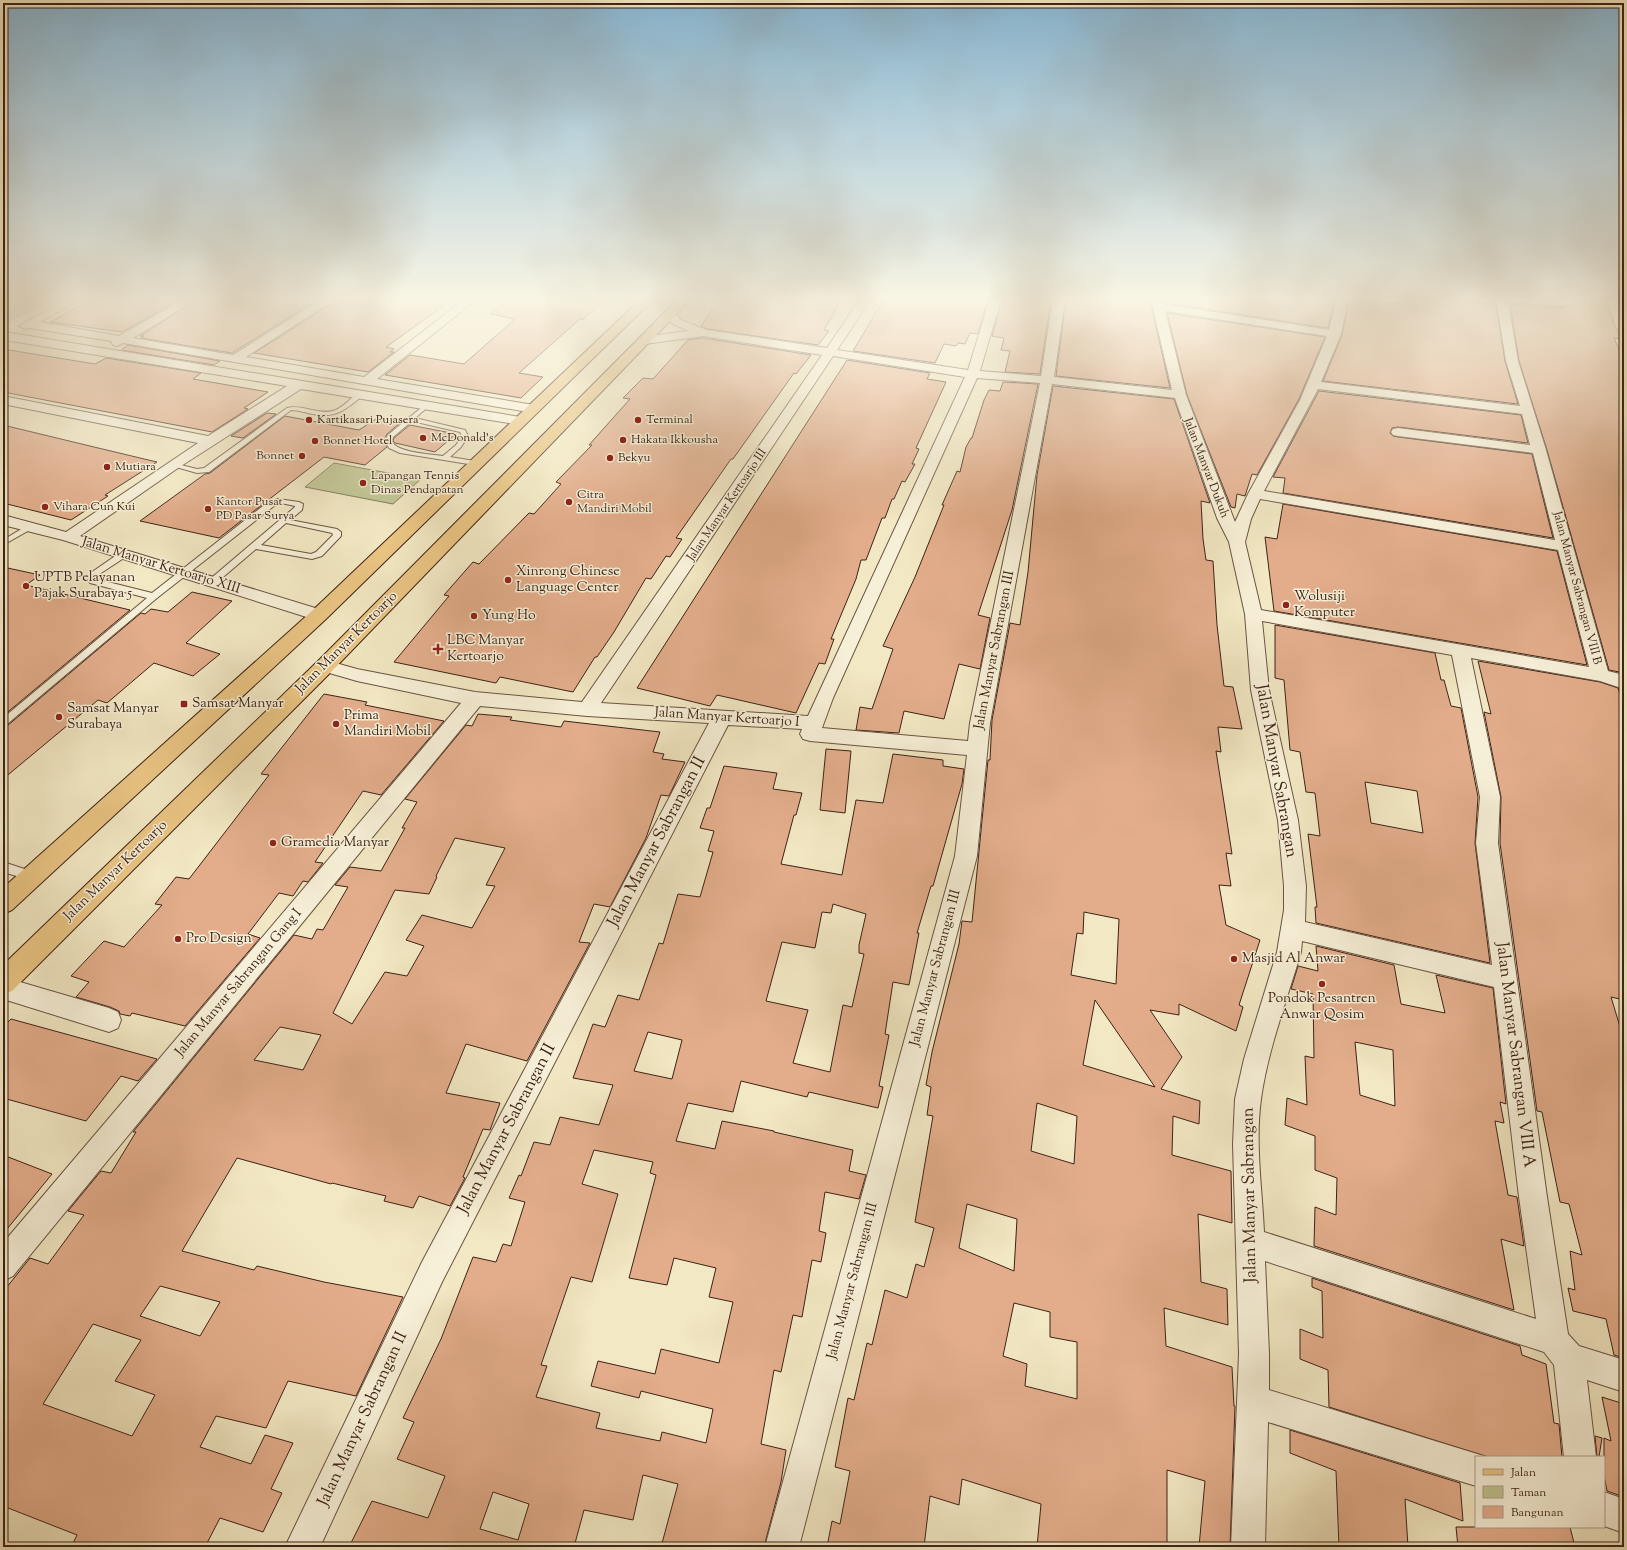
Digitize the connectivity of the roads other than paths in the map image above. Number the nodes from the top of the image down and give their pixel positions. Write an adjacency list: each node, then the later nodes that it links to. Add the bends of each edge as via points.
1 (224, 371): 15 (street)
2 (316, 371): 13 (street)
3 (379, 371): 13 (street)
4 (574, 371): 24 (main road)
5 (604, 371): 48 (main road, Jalan Manyar Kertoarjo)
6 (818, 371): 52 (street, Jalan Manyar Kertoarjo III)
7 (955, 371): 12 (street)
8 (1048, 371): 14 (street, Jalan Manyar Sabrangan III)
9 (1174, 371): 18 (street, Jalan Manyar Dukuh)
10 (1320, 371): 16 (street)
11 (1515, 371): 22 (street, Jalan Manyar Sabrangan VIII B)
12 (972, 374): 14 (street); 55 (street, Jalan Manyar Kertoarjo I)
13 (368, 380): 20 (street)
14 (1047, 380): 18 (street); 56 (street, Jalan Manyar Sabrangan III, via 980,723)
15 (299, 384): 17 (street); 27 (street)
16 (1315, 385): 22 (street); 32 (street)
17 (361, 394): 21 (street); 31 (lane, via 333,414 299,408 289,409 206,470 197,471)
18 (1180, 395): 37 (street, Jalan Manyar Dukuh, via 1225,518)
19 (3, 400): 27 (street)
20 (480, 400): 23 (street); 24 (street)
21 (427, 405): 23 (street); 25 (lane)
22 (1528, 411): 28 (street, Jalan Manyar Sabrangan VIII B)
23 (466, 412): 24 (street)
24 (527, 415): 30 (main road)
25 (411, 419): 29 (lane, via 463,431 465,436 462,443); 29 (lane, via 390,436 388,441 391,447 402,452)
26 (1398, 432): 28 (street)
27 (210, 441): 31 (street)
28 (1539, 450): 40 (street, Jalan Manyar Sabrangan VIII B)
29 (445, 458): 30 (lane)
30 (478, 464): 45 (main road)
31 (173, 465): 36 (street)
32 (1255, 494): 37 (street, via 1240,526); 40 (street)
33 (3, 520): 35 (street, Jalan Manyar Kertoarjo XIII)
34 (285, 521): 39 (lane); 39 (lane, via 334,530 337,536 319,554 312,557); 42 (lane, via 299,508 299,504 281,501 271,504)
35 (31, 527): 36 (street, Jalan Manyar Kertoarjo XIII); 38 (lane)
36 (68, 537): 41 (street, Jalan Manyar Kertoarjo XIII)
37 (1237, 542): 46 (street, Jalan Manyar Sabrangan)
38 (3, 543)
39 (255, 546): 43 (lane)
40 (1565, 546): 49 (street, Jalan Manyar Sabrangan VIII B)
41 (124, 554): 42 (street, Jalan Manyar Kertoarjo XIII); 44 (lane, via 95,574 92,581)
42 (184, 573): 43 (street, Jalan Manyar Kertoarjo XIII); 44 (lane)
43 (212, 582): 45 (street, Jalan Manyar Kertoarjo XIII)
44 (154, 596): 54 (lane)
45 (319, 614): 58 (main road)
46 (1253, 614): 47 (street, Jalan Manyar Sabrangan VIII B); 60 (street, Jalan Manyar Sabrangan, via 1260,690 1288,820 1295,886)
47 (1460, 650): 49 (street, Jalan Manyar Sabrangan VIII B); 61 (street, Jalan Manyar Sabrangan VIII A, via 1490,797 1487,843)
48 (325, 666): 51 (street, Jalan Manyar Kertoarjo I); 62 (main road, Jalan Manyar Kertoarjo)
49 (1600, 675): 50 (street)
50 (1624, 684)
51 (476, 699): 52 (street, Jalan Manyar Kertoarjo I); 66 (street, Jalan Manyar Sabrangan Gang I)
52 (587, 709): 53 (street, Jalan Manyar Kertoarjo I)
53 (722, 717): 55 (street, Jalan Manyar Kertoarjo I); 74 (street, Jalan Manyar Sabrangan II, via 432,1272)
54 (3, 722)
55 (814, 723): 56 (street, via 810,734)
56 (978, 749): 75 (street, Jalan Manyar Sabrangan III, via 966,856)
57 (3, 867): 58 (lane)
58 (33, 876): 59 (main road)
59 (3, 903)
60 (1293, 929): 61 (street); 65 (street, Jalan Manyar Sabrangan, via 1289,952 1257,1059 1248,1099 1246,1144)
61 (1505, 979): 67 (street, Jalan Manyar Sabrangan VIII A, via 1533,1197)
62 (3, 982)
63 (3, 988): 64 (street)
64 (109, 1020)
65 (1250, 1242): 67 (street); 69 (street, Jalan Manyar Sabrangan, via 1254,1347)
66 (3, 1266)
67 (1562, 1350): 68 (street); 70 (street, Jalan Manyar Sabrangan VIII A)
68 (1624, 1376)
69 (1252, 1401): 71 (street); 76 (street, Jalan Manyar Sabrangan)
70 (1580, 1456)
71 (1475, 1469)
72 (1605, 1509): 73 (street)
73 (1624, 1516)
74 (302, 1547)
75 (782, 1547)
76 (1248, 1547)

